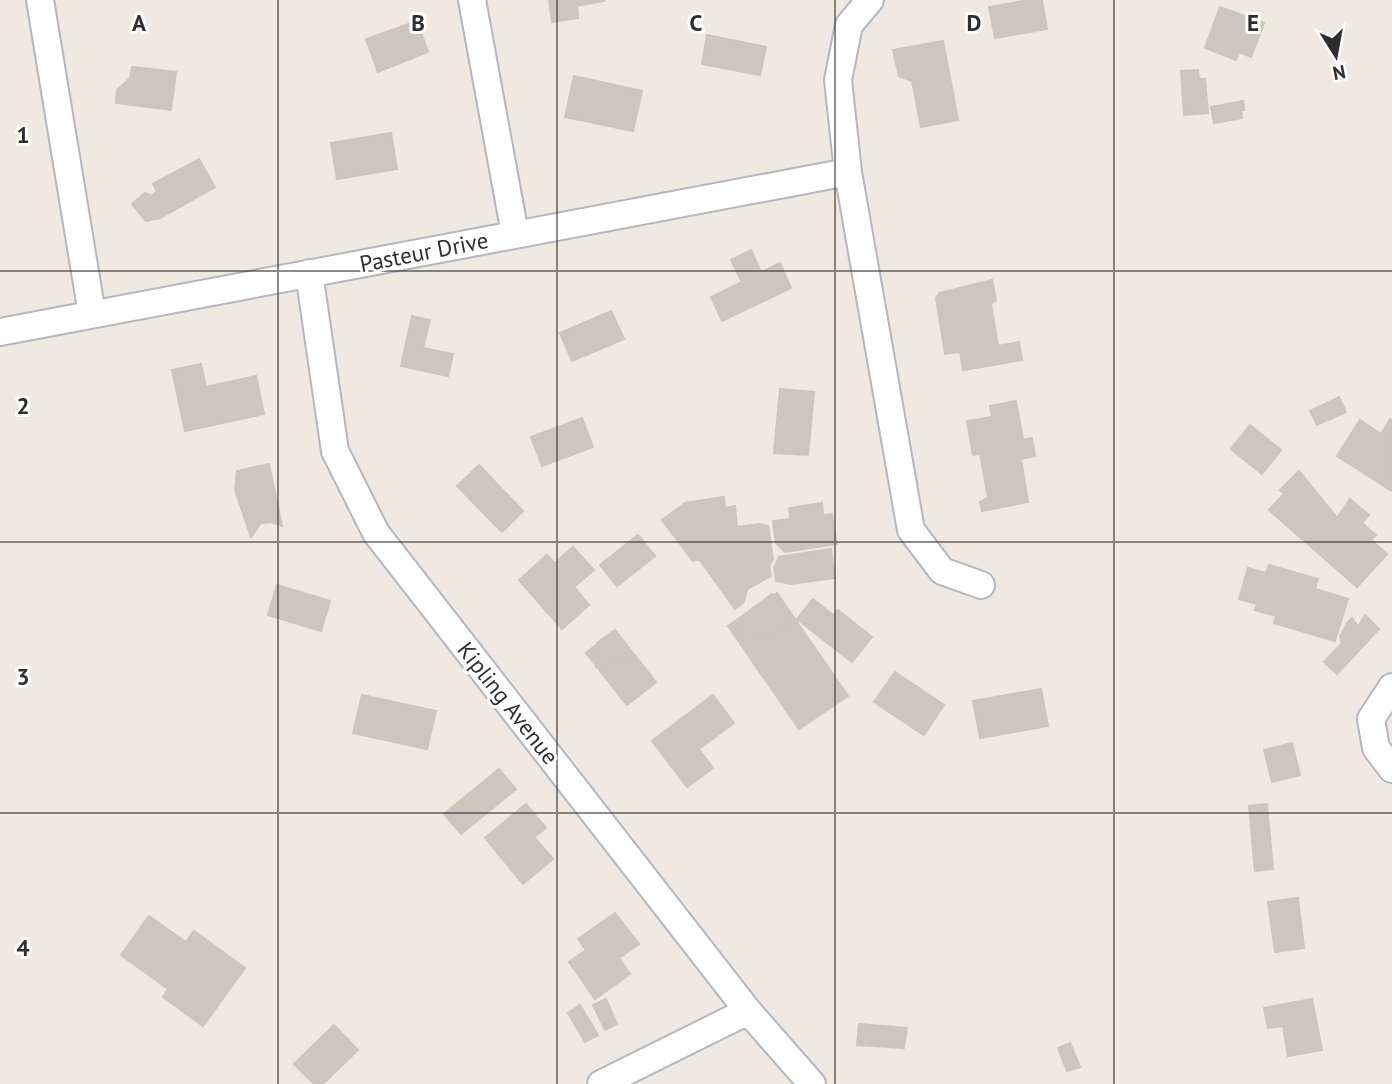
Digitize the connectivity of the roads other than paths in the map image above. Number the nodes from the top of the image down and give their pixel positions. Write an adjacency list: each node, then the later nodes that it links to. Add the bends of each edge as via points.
1 (40, 0): 7 (street)
2 (472, 0): 5 (street)
3 (870, 0): 4 (street, via 849,25 838,80)
4 (848, 172): 5 (street, Pasteur Drive); 9 (street, via 911,530 942,571)
5 (515, 234): 6 (street, Pasteur Drive)
6 (309, 273): 7 (street, Pasteur Drive); 12 (street, Kipling Avenue, via 335,451 376,533)
7 (92, 314): 8 (street, Pasteur Drive)
8 (0, 332)
9 (981, 585)
10 (1392, 687): 11 (street, via 1371,719 1376,748)
11 (1392, 769)
12 (748, 1011): 13 (street); 14 (street, Kipling Avenue)
13 (601, 1084)
14 (812, 1084)

